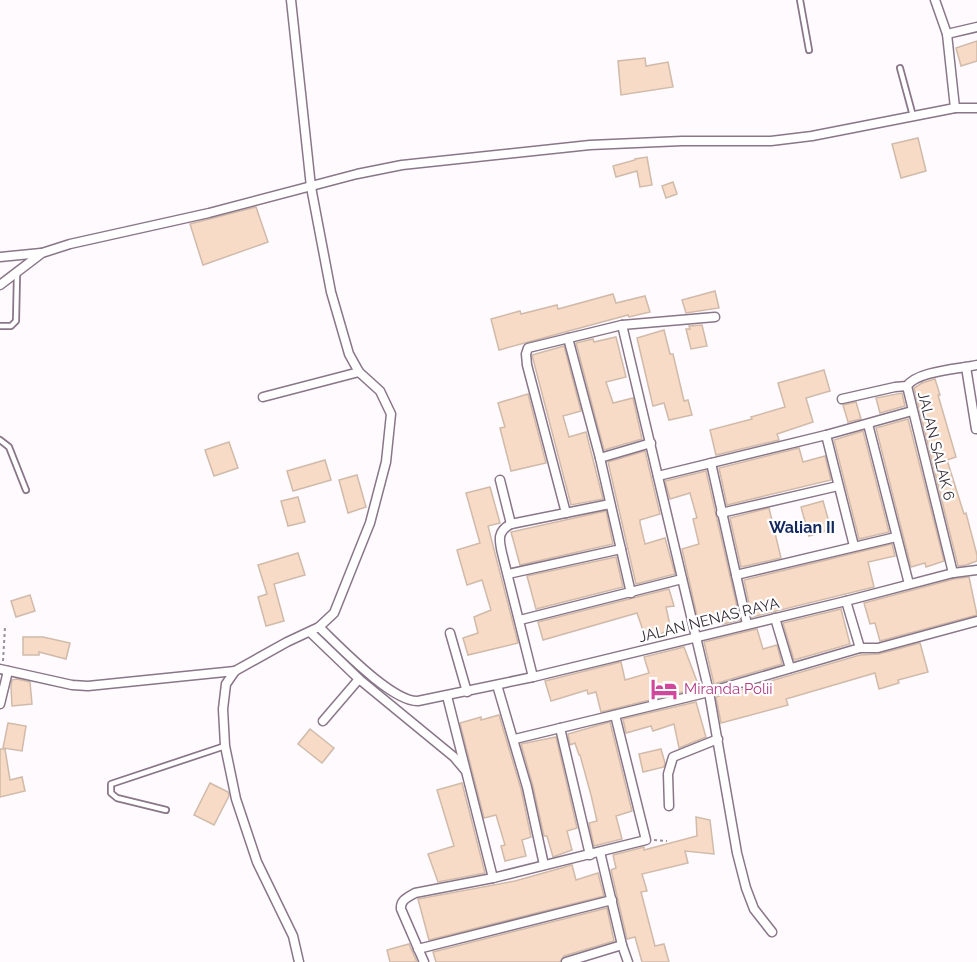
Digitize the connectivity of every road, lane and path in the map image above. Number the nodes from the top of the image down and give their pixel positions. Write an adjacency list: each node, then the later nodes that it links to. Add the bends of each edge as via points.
1 (291, 0): 11 (street)
2 (800, 0): 6 (lane)
3 (935, 0): 5 (street)
4 (977, 27): 5 (street)
5 (947, 34): 8 (street)
6 (809, 50)
7 (900, 68): 10 (lane)
8 (955, 108): 9 (street); 10 (street)
9 (977, 108)
10 (912, 116): 11 (street, via 771,141 590,145 433,161 357,174)
11 (311, 187): 12 (street); 22 (street, via 331,292 347,347)
12 (42, 253): 13 (street); 14 (street)
13 (0, 257)
14 (17, 271): 15 (street); 18 (lane, via 16,321 11,326)
15 (0, 285)
16 (715, 317): 17 (street)
17 (622, 325): 19 (street); 31 (street)
18 (0, 326)
19 (568, 338): 32 (street); 39 (street, via 528,348 526,354)
20 (977, 365): 21 (street, JALAN SALAK 6)
21 (966, 367): 23 (street, JALAN SALAK 6, via 920,377); 28 (street)
22 (359, 372): 24 (street); 58 (street, via 380,391 391,414 386,462 370,524 334,613)
23 (907, 386): 25 (street); 26 (street, JALAN SALAK 6)
24 (263, 397)
25 (842, 399)
26 (912, 411): 27 (street); 46 (street, JALAN SALAK 6)
27 (868, 423): 29 (street); 42 (street)
28 (976, 429)
29 (826, 435): 33 (street); 36 (street)
30 (0, 440): 37 (lane, via 9,447)
31 (651, 443): 32 (street); 34 (street)
32 (600, 458): 38 (street)
33 (711, 463): 34 (street); 40 (street)
34 (658, 476): 49 (street)
35 (500, 480): 41 (street)
36 (838, 486): 40 (street); 43 (street)
37 (27, 490)
38 (610, 504): 39 (street); 44 (street)
39 (566, 513): 41 (street)
40 (722, 513): 48 (street)
41 (511, 524): 47 (street, via 500,534)
42 (896, 537): 43 (street); 50 (street)
43 (854, 546): 48 (street)
44 (621, 549): 47 (street); 51 (street)
45 (977, 570): 46 (street, JALAN NENAS RAYA)
46 (953, 573): 50 (street, JALAN NENAS RAYA)
47 (508, 574): 54 (street)
48 (736, 575): 56 (street)
49 (682, 579): 51 (street); 61 (street)
50 (909, 584): 52 (street, JALAN NENAS RAYA)
51 (631, 593): 54 (street)
52 (846, 601): 53 (street, JALAN NENAS RAYA); 62 (street)
53 (775, 618): 56 (street, JALAN NENAS RAYA); 63 (street)
54 (520, 620): 66 (street)
55 (977, 621): 62 (street, via 878,648)
56 (747, 624): 61 (street, JALAN NENAS RAYA)
57 (5, 627): 64 (path)
58 (319, 627): 59 (street); 72 (street, via 387,688)
59 (310, 632): 65 (street); 67 (street)
60 (450, 633): 69 (street)
61 (696, 638): 66 (street, JALAN NENAS RAYA); 70 (street)
62 (860, 648): 63 (street)
63 (790, 668): 70 (street)
64 (4, 670): 65 (street, via 88,686); 73 (street)
65 (235, 671): 80 (street, via 226,684 222,709)
66 (533, 677): 68 (street, JALAN NENAS RAYA)
67 (359, 679): 74 (street); 76 (street)
68 (497, 685): 69 (street, JALAN NENAS RAYA); 78 (street)
69 (467, 692): 71 (street, JALAN NENAS RAYA)
70 (709, 692): 75 (street); 79 (street)
71 (447, 696): 72 (street, JALAN NENAS RAYA); 81 (street)
72 (410, 702): 74 (street)
73 (0, 704)
74 (403, 713): 81 (street)
75 (615, 716): 77 (street); 84 (street, via 646,840)
76 (323, 721)
77 (560, 729): 78 (street); 84 (street)
78 (514, 739): 85 (street)
79 (718, 739): 82 (street, via 673,757 668,774); 88 (street, via 746,888 754,909)
80 (225, 746): 83 (lane, via 111,784 111,794 117,798); 91 (street, via 236,799 257,862 286,919)
81 (465, 770): 86 (street)
82 (669, 806)
83 (166, 810)
84 (595, 853): 85 (street); 87 (street)
85 (544, 865): 86 (street)
86 (493, 878): 90 (street, via 406,898 400,905)
87 (612, 900): 89 (street); 90 (street)
88 (772, 933)
89 (622, 945): 93 (street); 94 (street)
90 (418, 949): 92 (street)
91 (299, 962)
92 (424, 962)
93 (566, 962)
94 (628, 962)

